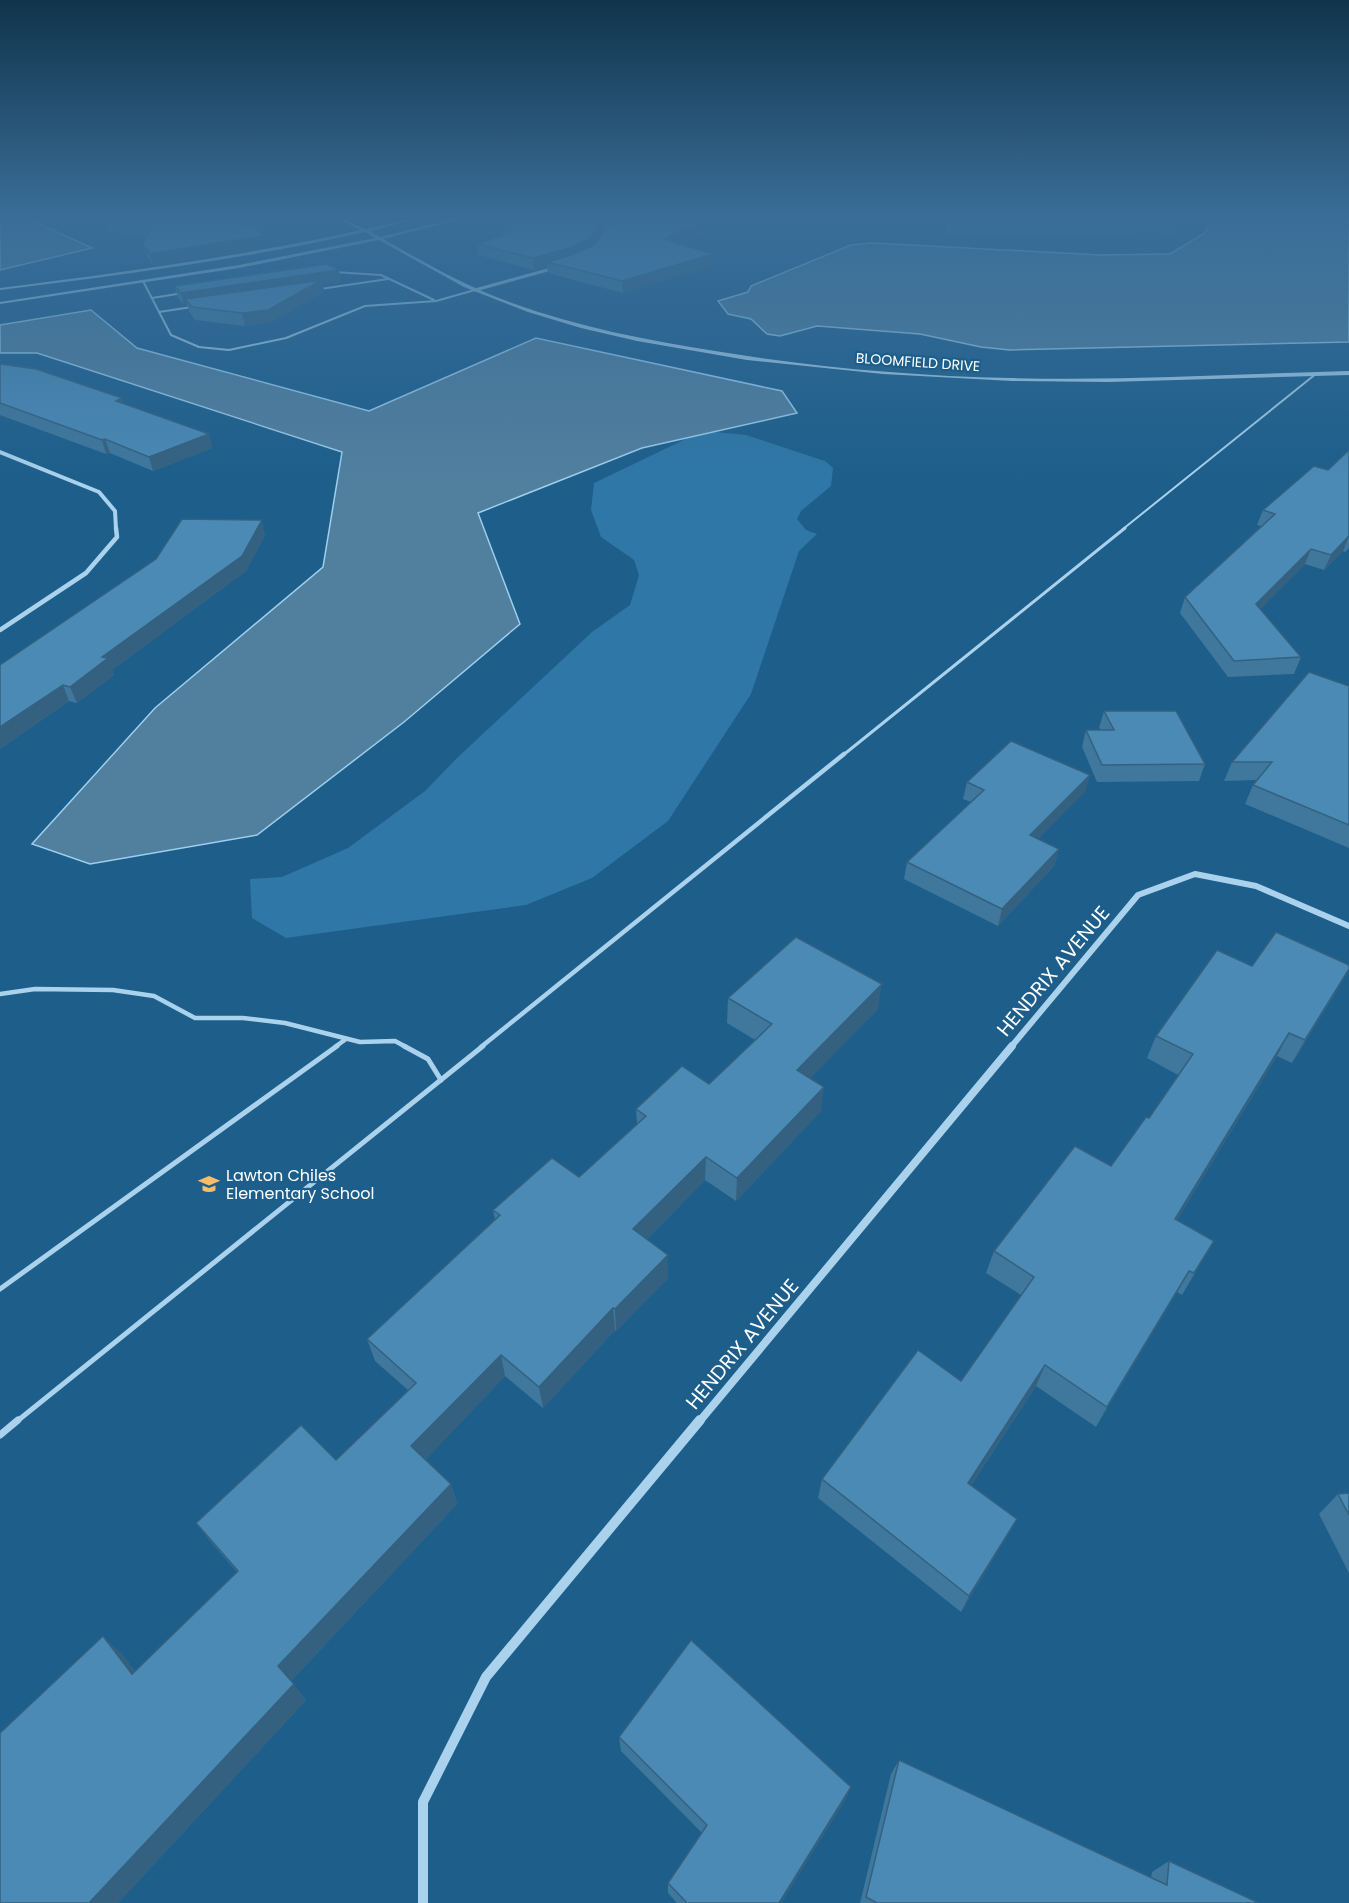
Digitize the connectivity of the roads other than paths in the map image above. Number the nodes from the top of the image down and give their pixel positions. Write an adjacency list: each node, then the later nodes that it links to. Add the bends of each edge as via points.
1 (155, 304): 5 (lane)
2 (396, 304): 5 (lane, via 365,306 286,338 229,350 199,347 171,336)
3 (511, 304): 6 (street, BLOOMFIELD DRIVE, via 625,336 700,351 864,371 1087,380)
4 (194, 307): 5 (lane)
5 (159, 312)
6 (1317, 373): 7 (street, BLOOMFIELD DRIVE); 13 (lane)
7 (1349, 373)
8 (0, 452): 9 (street, via 99,492 115,511 117,537 86,573)
9 (0, 630)
10 (1349, 926): 16 (street, HENDRIX AVENUE, via 1256,886 1196,874 1138,895 486,1677 423,1802)
11 (0, 994): 12 (lane, via 35,989 154,996 195,1018 285,1023)
12 (346, 1039): 13 (lane, via 395,1041 429,1059); 14 (lane)
13 (441, 1080): 15 (lane)
14 (0, 1289)
15 (0, 1435)
16 (423, 1903)

